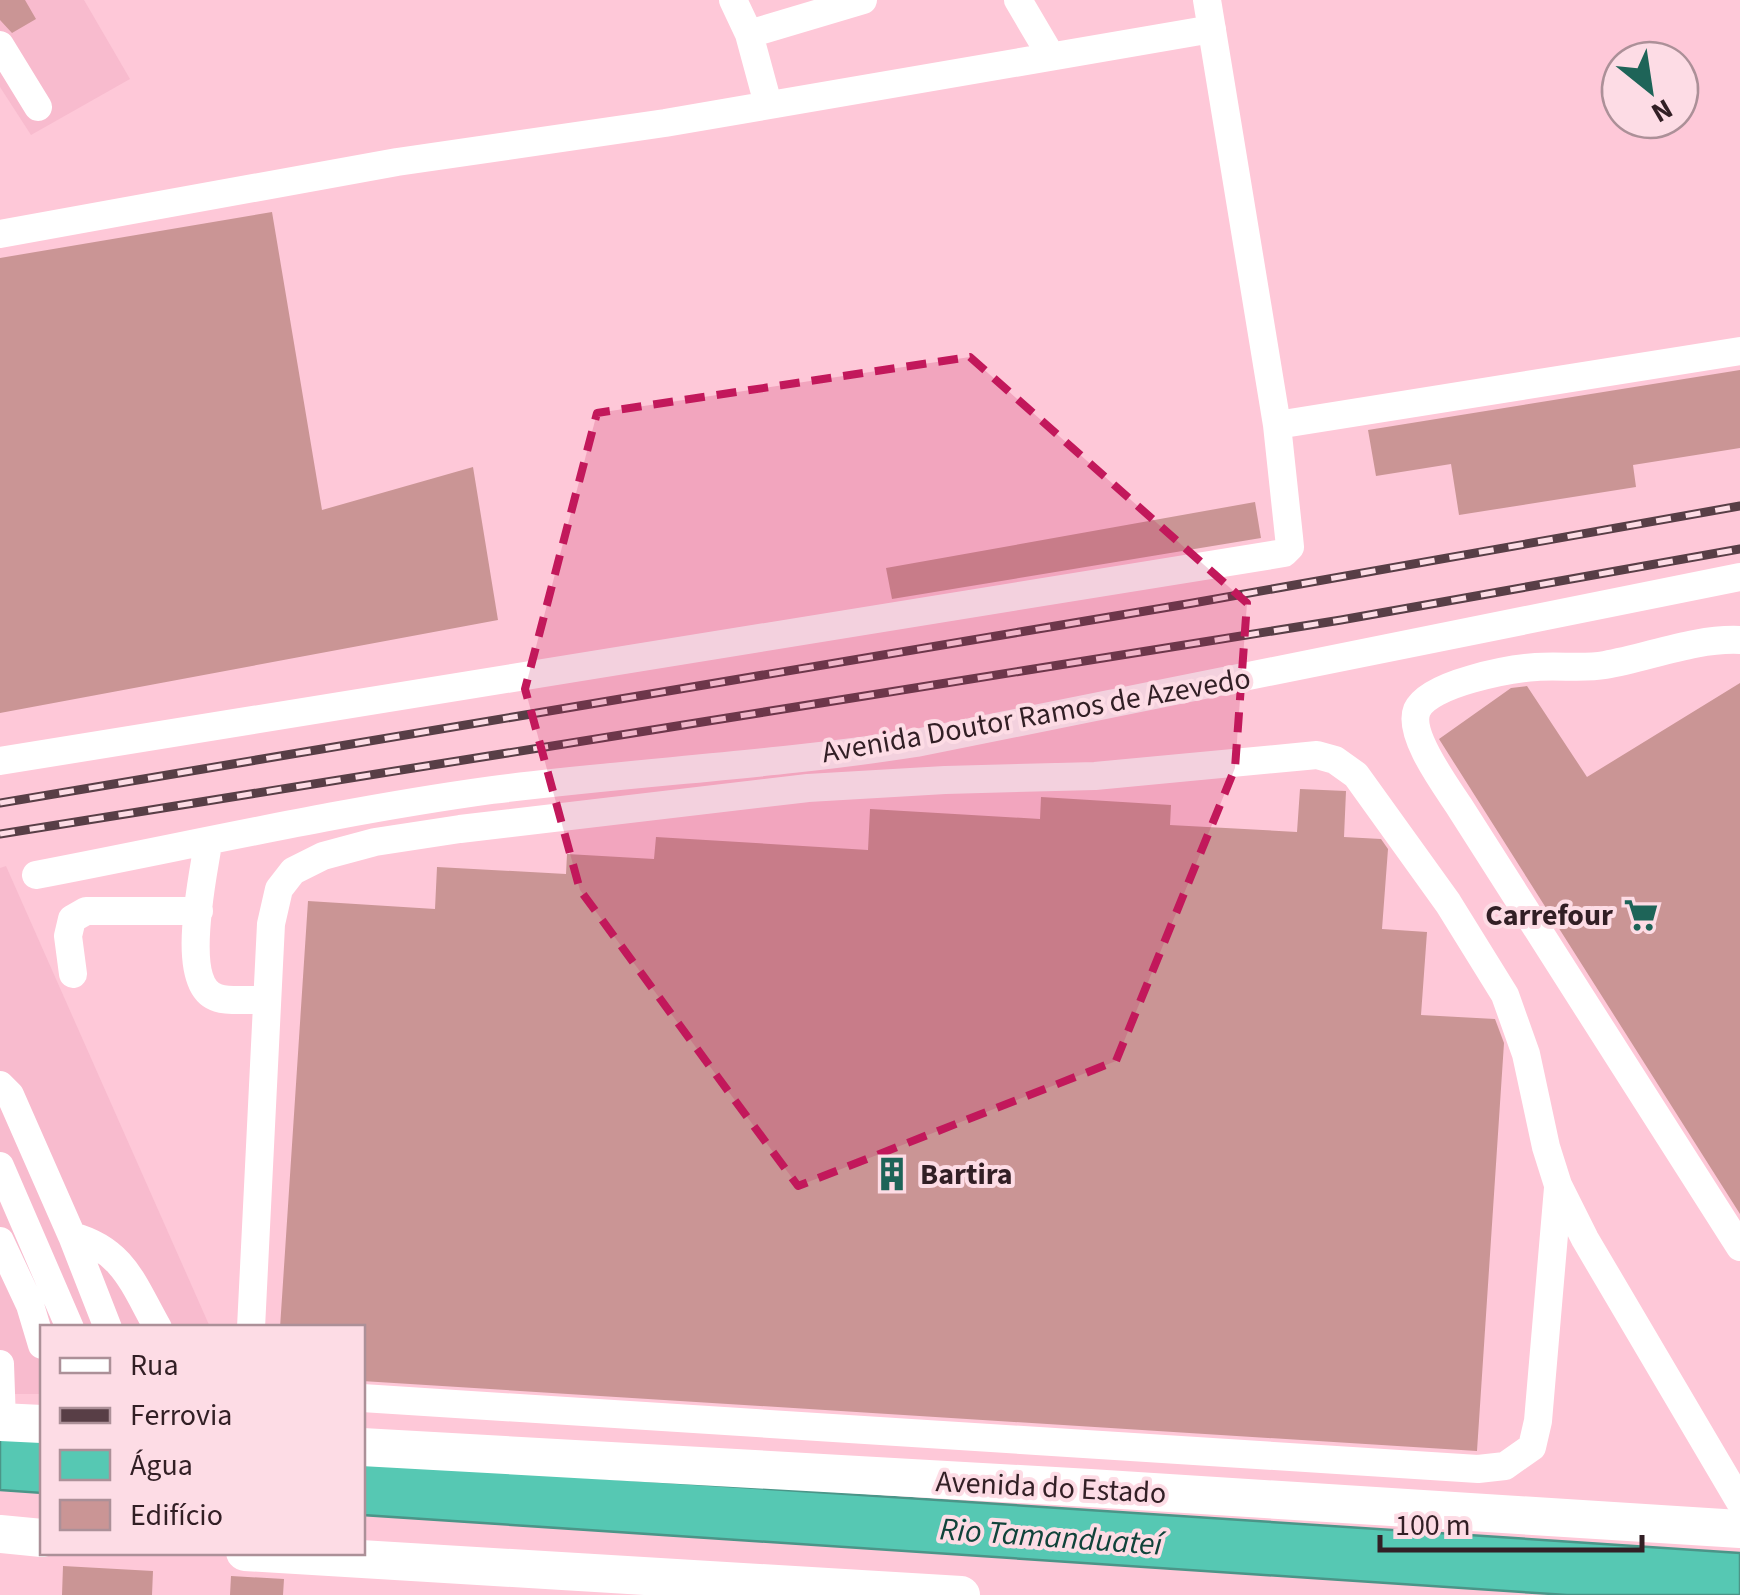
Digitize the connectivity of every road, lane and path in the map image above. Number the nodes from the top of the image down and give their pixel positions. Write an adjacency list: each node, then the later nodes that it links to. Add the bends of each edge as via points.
1 (733, 0): 6 (street)
2 (863, 0): 6 (street)
3 (1018, 0): 8 (street)
4 (1207, 0): 5 (street)
5 (1212, 29): 8 (street); 13 (street)
6 (750, 34): 9 (street)
7 (0, 45): 10 (street)
8 (1051, 56): 9 (street)
9 (768, 104): 11 (street)
10 (38, 107)
11 (0, 234)
12 (1740, 351): 13 (street)
13 (1277, 426): 16 (street, via 1290,547 1284,553)
14 (1740, 577): 17 (street, Avenida Doutor Ramos de Azevedo, via 916,744 476,792)
15 (1740, 640): 26 (street, via 1600,666 1499,672 1427,699 1415,726 1459,806)
16 (0, 761)
17 (208, 842): 18 (street, Avenida Doutor Ramos de Azevedo); 19 (street)
18 (36, 875)
19 (199, 911): 20 (street, via 86,911 72,919 68,936); 21 (street, via 196,971 206,991 218,998)
20 (73, 974)
21 (265, 1000): 24 (street, via 279,889 293,872 323,856 376,842 808,788 1095,776 1317,755 1356,775 1506,995); 31 (street)
22 (0, 1086): 25 (street, via 10,1095)
23 (0, 1166): 28 (street)
24 (1558, 1185): 34 (street, via 1538,1421 1532,1447 1505,1466); 38 (street)
25 (72, 1236): 29 (street); 30 (street, via 98,1243 124,1266)
26 (1740, 1247)
27 (4, 1267): 32 (street)
28 (69, 1325)
29 (107, 1325)
30 (156, 1325)
31 (251, 1325)
32 (40, 1341)
33 (0, 1364): 35 (street)
34 (365, 1398)
35 (1, 1422): 36 (highway)
36 (40, 1424)
37 (365, 1448): 39 (highway, Avenida do Estado)
38 (1740, 1502)
39 (1740, 1529)
40 (0, 1534): 41 (highway)
41 (40, 1538)
42 (271, 1555): 43 (highway)
43 (496, 1581): 44 (highway)
44 (961, 1595)

